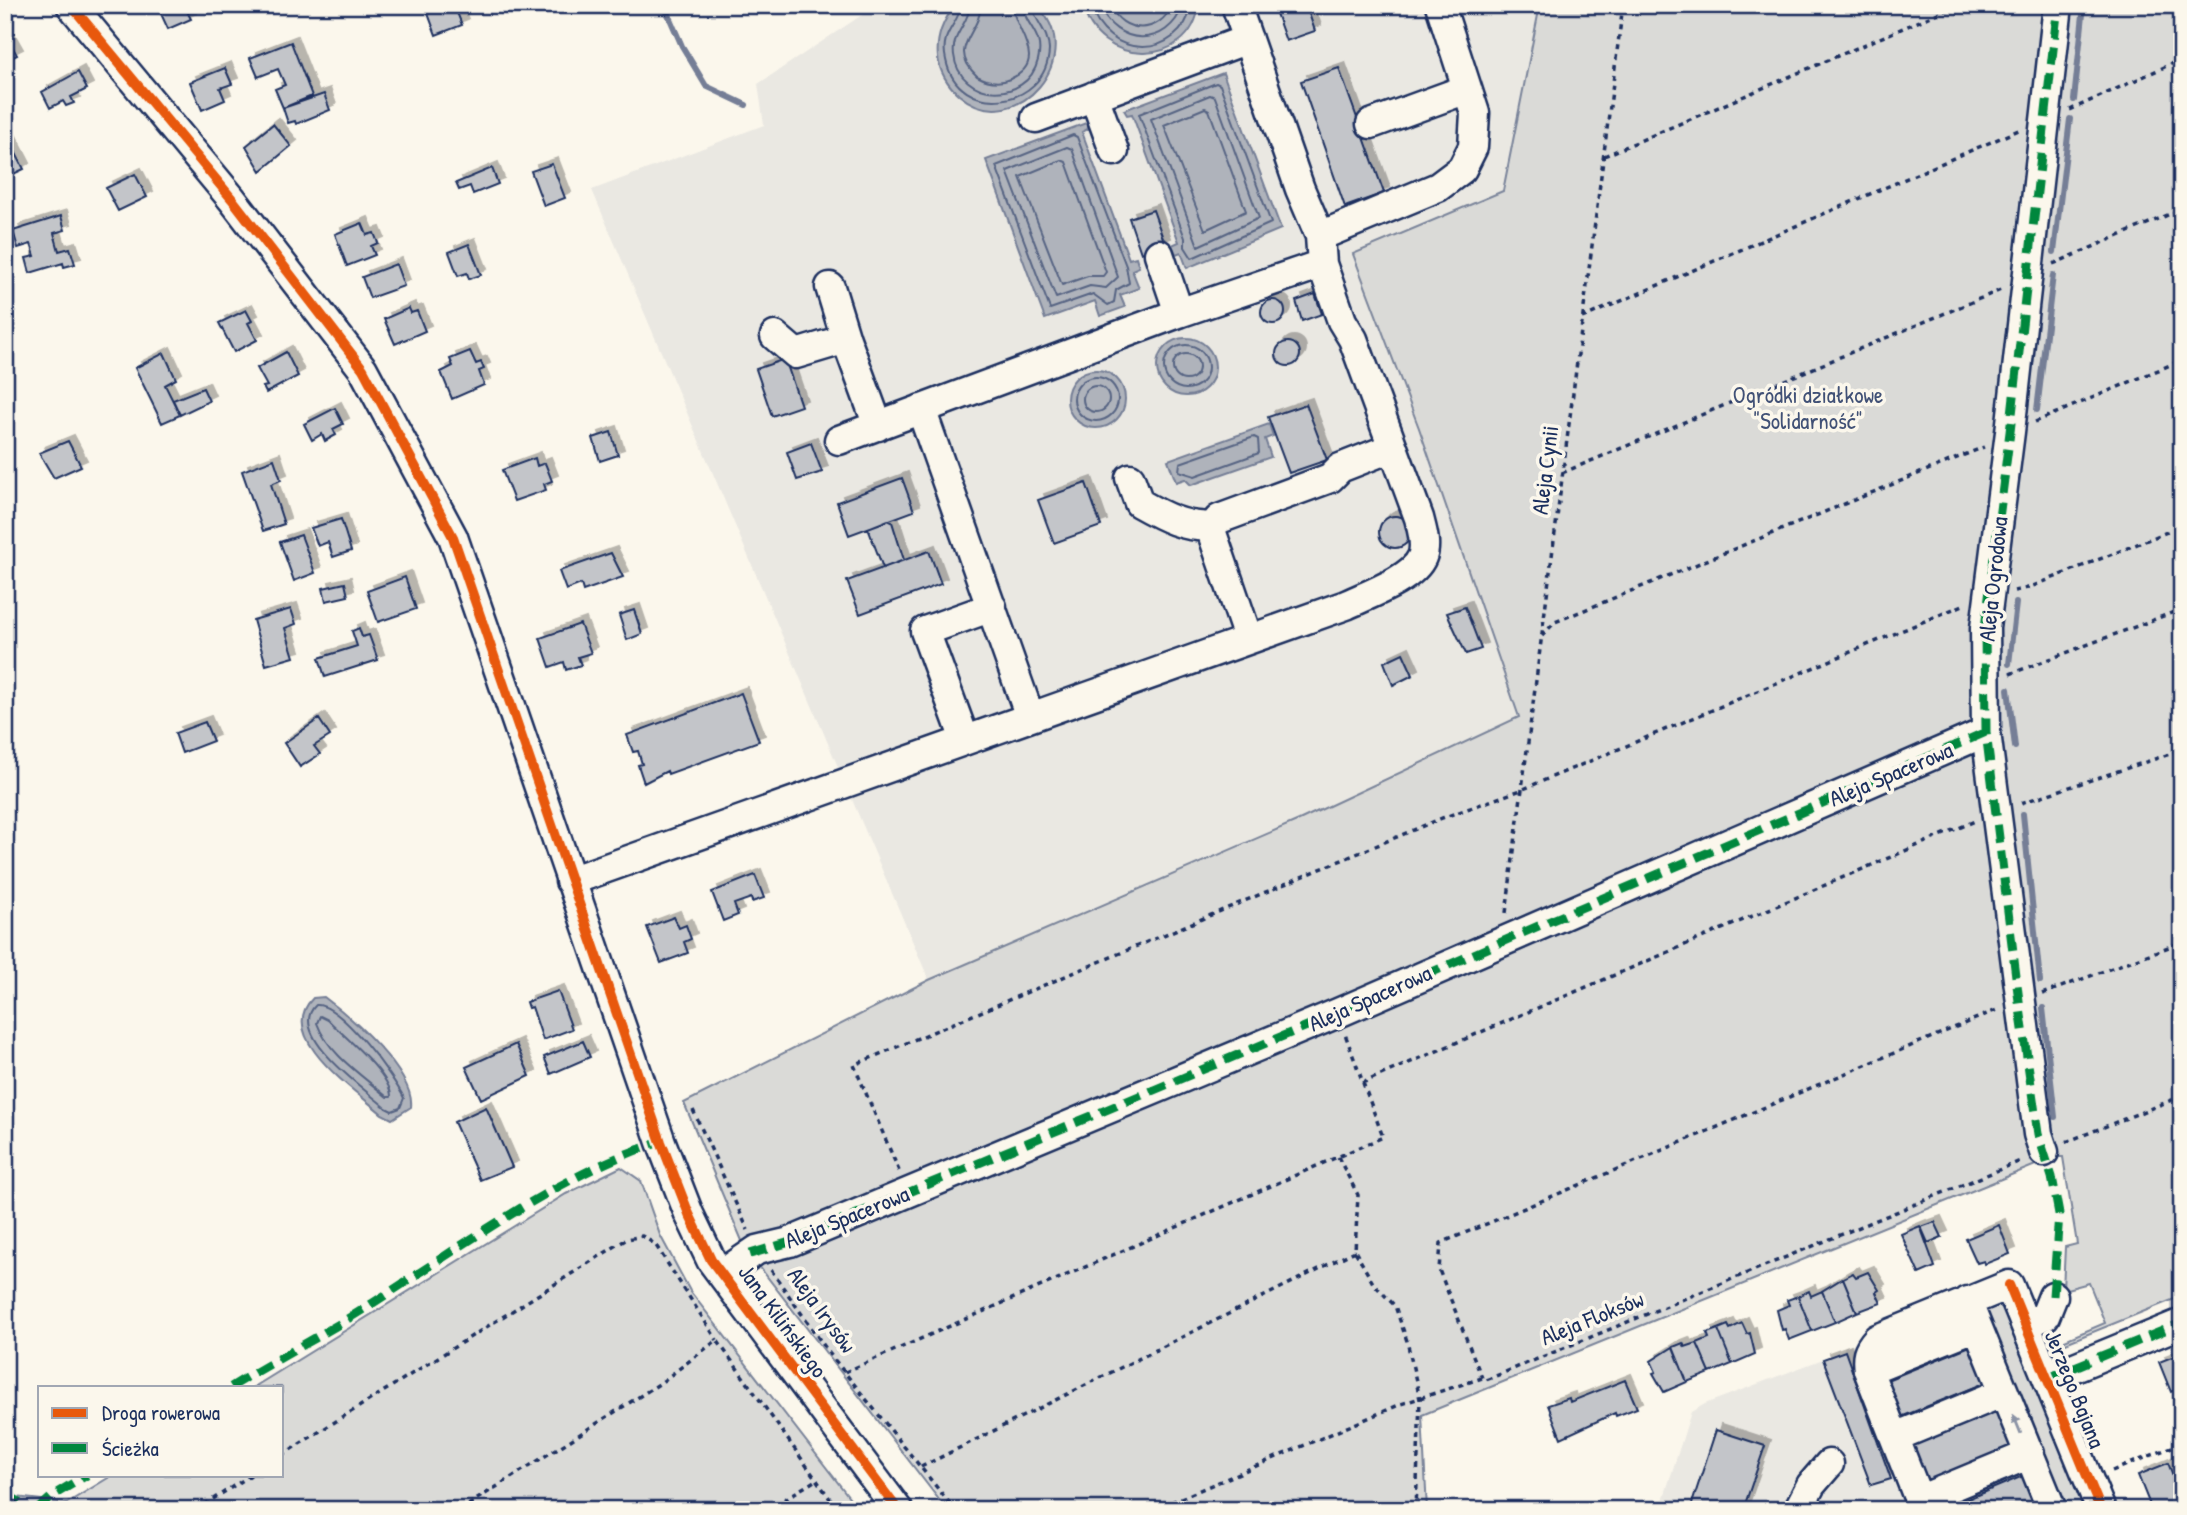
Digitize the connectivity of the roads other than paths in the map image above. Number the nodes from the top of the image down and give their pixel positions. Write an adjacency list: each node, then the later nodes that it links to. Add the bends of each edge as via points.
1 (71, 5): 28 (street, Jana Kilińskiego, via 232,199 363,369 453,537)
2 (1236, 5): 5 (street)
3 (1440, 5): 6 (street)
4 (2058, 5): 26 (street, Aleja Ogrodowa, via 2011,432 1984,628)
5 (1248, 39): 7 (street); 11 (street)
6 (1467, 89): 9 (street); 11 (street, via 1475,113 1473,147 1462,169 1438,187)
7 (1094, 96): 8 (street); 10 (street)
8 (1036, 118)
9 (1371, 124)
10 (1114, 151)
11 (1321, 250): 14 (street); 20 (street, via 1342,321 1353,339)
12 (1159, 254): 14 (street)
13 (830, 287): 16 (street)
14 (1179, 313): 17 (street, via 1119,326)
15 (775, 336): 16 (street, via 796,354)
16 (846, 339): 18 (street)
17 (921, 409): 18 (street); 23 (street)
18 (878, 426): 19 (street)
19 (839, 440)
20 (1391, 448): 22 (street, via 1340,468 1330,478 1219,519); 24 (street, via 1419,518 1422,558 1399,580 1346,605)
21 (1130, 478): 22 (street, via 1139,503 1165,517 1198,527)
22 (1213, 526): 24 (street)
23 (992, 607): 25 (street); 27 (street, via 925,631)
24 (1248, 638): 25 (street)
25 (1030, 717): 27 (street)
26 (1986, 732): 29 (street, Aleja Ogrodowa); 30 (street, Aleja Spacerowa, via 1338,1013 790,1242 754,1252)
27 (965, 740): 28 (street)
28 (570, 881): 30 (street, Jana Kilińskiego, via 661,1142 689,1214)
29 (2044, 1152)
30 (722, 1275): 41 (street, Jana Kilińskiego)
31 (2053, 1296): 34 (street, via 2045,1316)
32 (1972, 1313): 34 (street, Jerzego Bajana, via 2009,1284); 36 (street); 37 (street, via 1868,1370)
33 (2182, 1323): 35 (street, Jerzego Bajana)
34 (2026, 1324): 35 (street, Jerzego Bajana)
35 (2048, 1378): 44 (street, Jerzego Bajana)
36 (2004, 1392): 37 (street); 38 (street, one-way to 36)
37 (1895, 1437): 40 (street)
38 (2030, 1454): 40 (street); 43 (street)
39 (1829, 1464): 42 (street)
40 (1921, 1505)
41 (898, 1510)
42 (1798, 1510)
43 (2052, 1510)
44 (2101, 1510)

